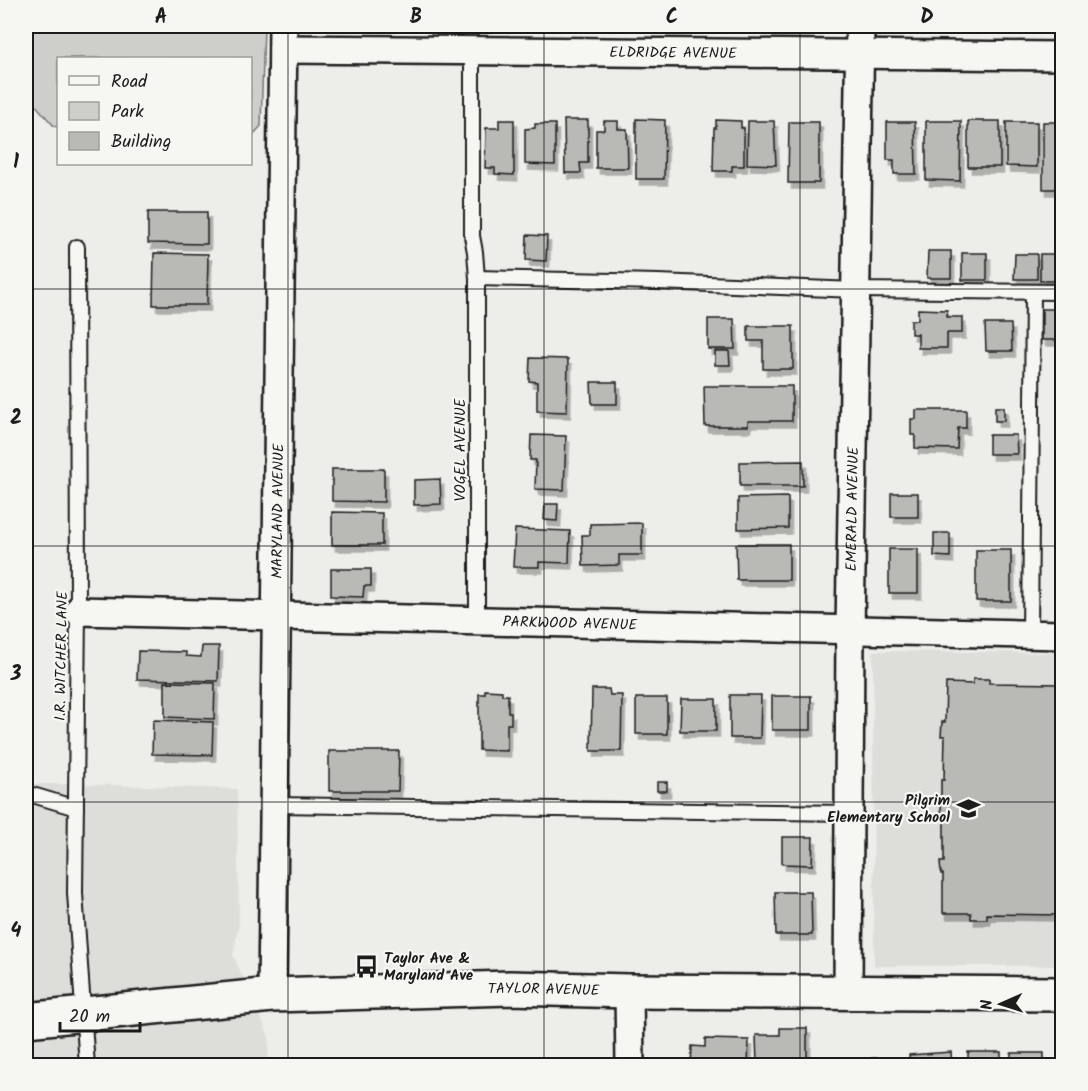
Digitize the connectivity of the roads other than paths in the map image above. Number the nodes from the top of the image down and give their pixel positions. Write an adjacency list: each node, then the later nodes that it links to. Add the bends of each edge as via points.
1 (860, 26): 4 (street, EMERALD AVENUE)
2 (283, 37): 3 (street, ELDRIDGE AVENUE); 12 (street, MARYLAND AVENUE)
3 (472, 51): 4 (street, ELDRIDGE AVENUE); 7 (lane, VOGEL AVENUE, via 472,236)
4 (859, 54): 5 (street, ELDRIDGE AVENUE); 8 (street, EMERALD AVENUE)
5 (1062, 56)
6 (77, 247): 11 (lane, I.R. WITCHER LANE)
7 (477, 278): 8 (lane); 13 (lane, VOGEL AVENUE)
8 (856, 290): 9 (lane); 14 (street, EMERALD AVENUE)
9 (1033, 292): 10 (lane); 15 (lane)
10 (1062, 292)
11 (78, 611): 12 (street, PARKWOOD AVENUE); 19 (lane, I.R. WITCHER LANE)
12 (277, 616): 13 (street, PARKWOOD AVENUE); 18 (street, MARYLAND AVENUE)
13 (477, 622): 14 (street, PARKWOOD AVENUE)
14 (850, 630): 15 (street, PARKWOOD AVENUE); 20 (street, EMERALD AVENUE)
15 (1030, 635): 16 (street, PARKWOOD AVENUE)
16 (1062, 635)
17 (26, 793): 19 (lane)
18 (274, 805): 20 (lane); 24 (street, MARYLAND AVENUE)
19 (75, 808): 25 (lane, I.R. WITCHER LANE, via 75,892)
20 (849, 813): 22 (street, EMERALD AVENUE)
21 (629, 991): 22 (main road, TAYLOR AVENUE); 24 (main road, TAYLOR AVENUE, via 510,988); 28 (street)
22 (848, 992): 23 (main road, TAYLOR AVENUE)
23 (1062, 994)
24 (272, 995): 25 (main road, TAYLOR AVENUE)
25 (83, 1014): 26 (main road, TAYLOR AVENUE); 27 (lane, I.R. WITCHER LANE)
26 (26, 1020)
27 (87, 1065)
28 (630, 1065)

